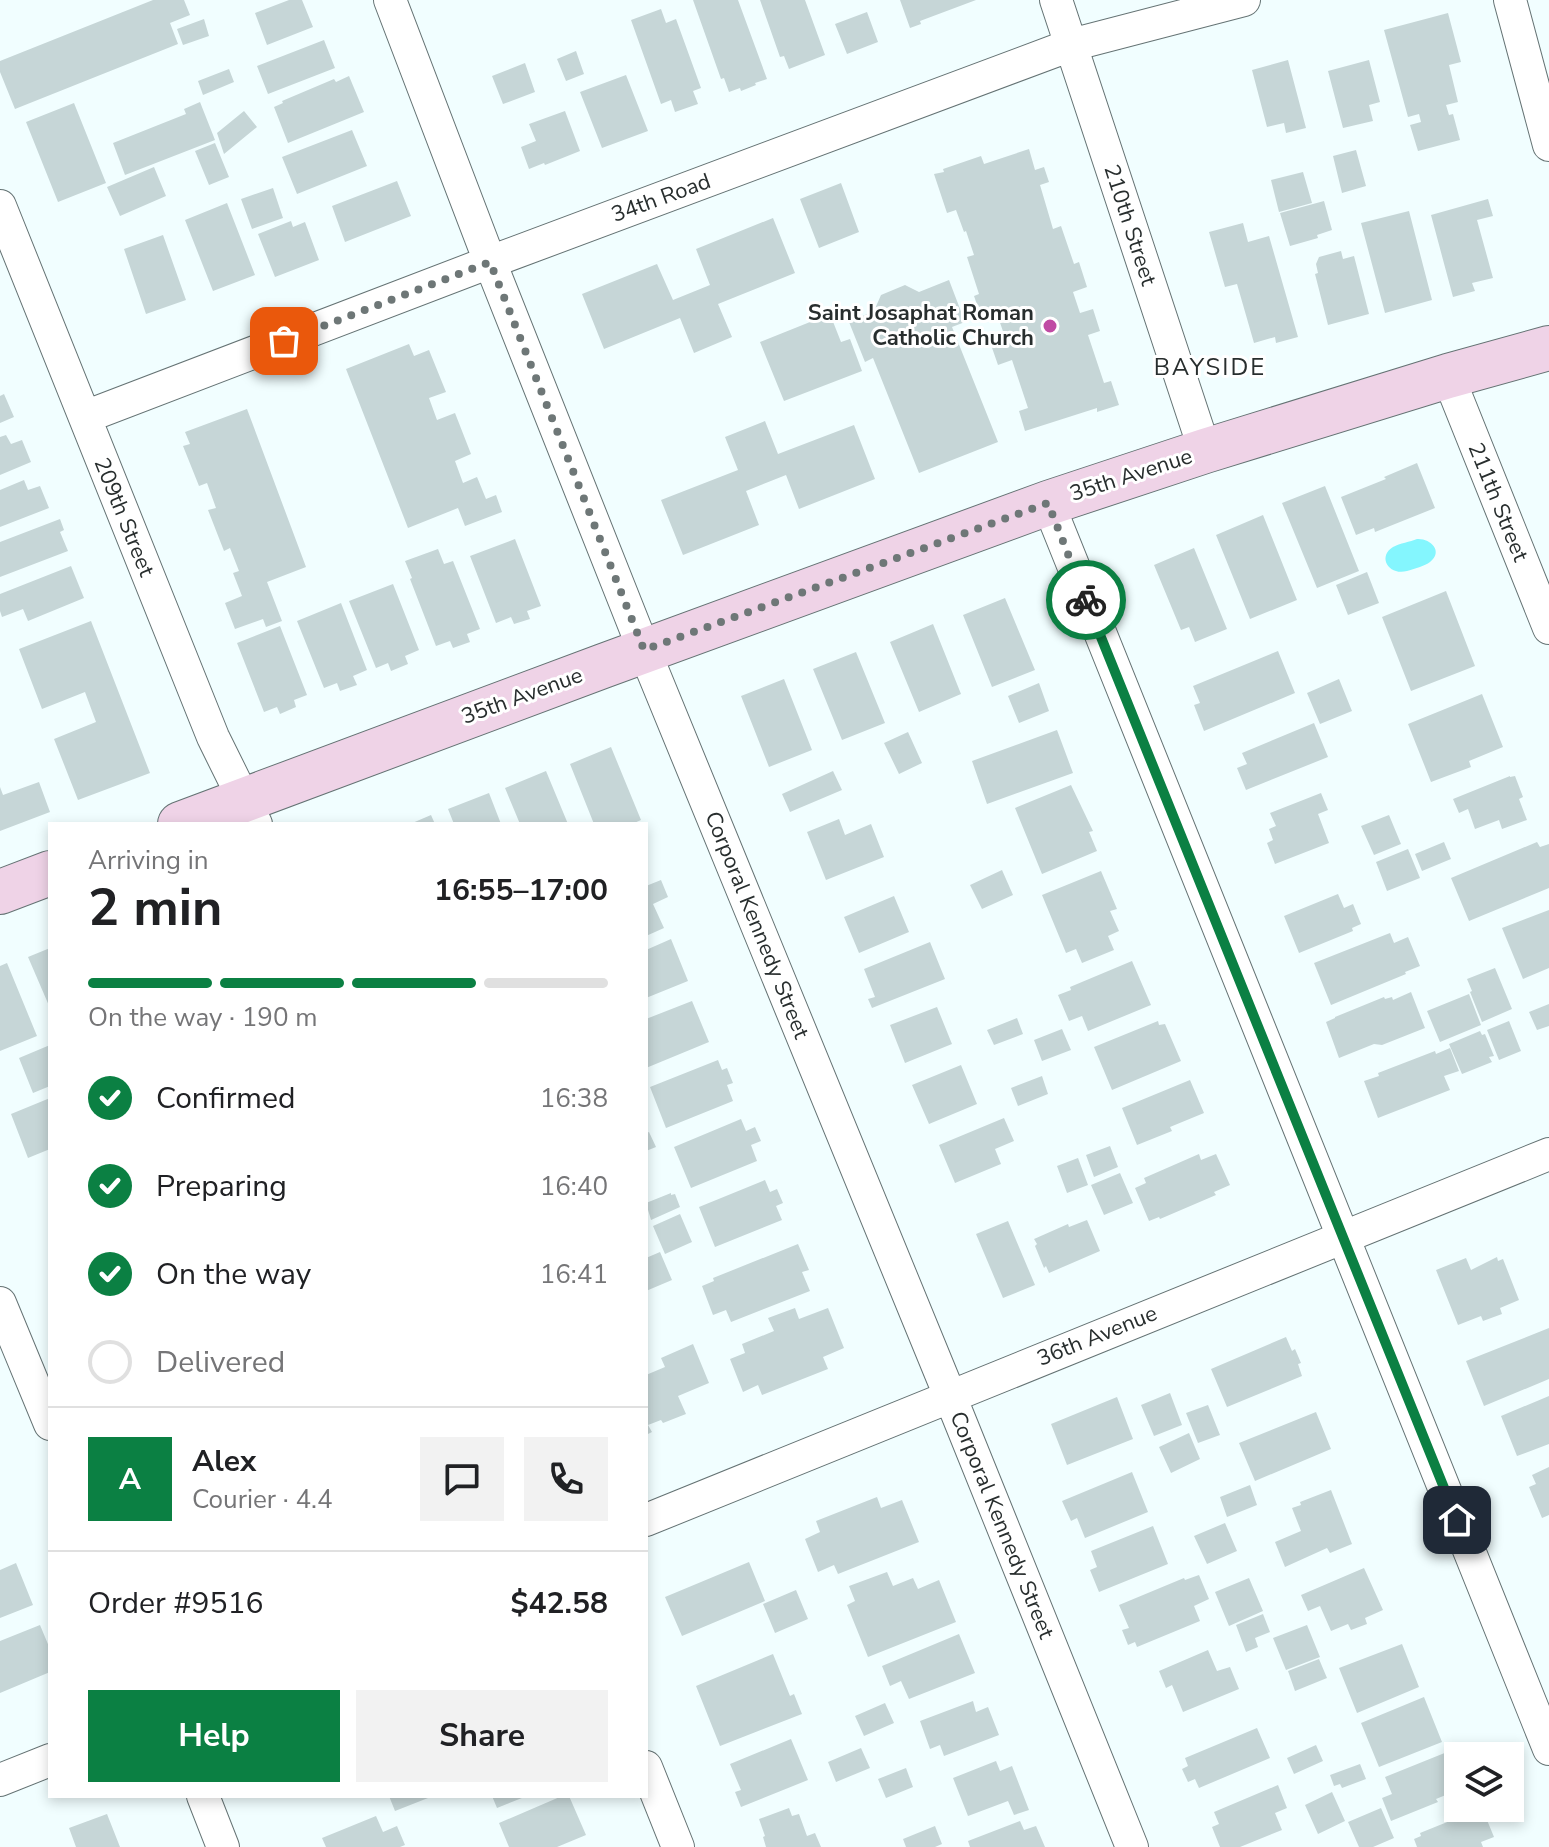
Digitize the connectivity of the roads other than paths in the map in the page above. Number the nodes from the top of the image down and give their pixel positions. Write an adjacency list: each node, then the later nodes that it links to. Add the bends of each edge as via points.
1 (390, 0): 8 (street, Corporal Kennedy Street)
2 (1056, 0): 5 (street, 210th Street)
3 (1244, 0): 5 (street, 34th Road)
4 (1510, 0): 6 (street)
5 (1071, 45): 8 (street, 34th Road); 12 (street, 210th Street)
6 (1549, 145)
7 (0, 206): 11 (street, 209th Street)
8 (490, 262): 11 (street, 34th Road); 15 (street, Corporal Kennedy Street)
9 (1549, 348): 10 (street, 35th Avenue)
10 (1448, 376): 12 (street, 35th Avenue); 14 (street, 211th Street)
11 (85, 417): 16 (street, 209th Street, via 213,737)
12 (1205, 451): 13 (street, 35th Avenue)
13 (1048, 503): 15 (street, 35th Avenue); 21 (street)
14 (1549, 628)
15 (644, 650): 16 (street, 35th Avenue); 23 (street, Corporal Kennedy Street)
16 (250, 812): 17 (street, 35th Avenue)
17 (192, 822)
18 (48, 874): 19 (street)
19 (0, 892)
20 (1549, 1154): 21 (street, 36th Avenue)
21 (1342, 1237): 23 (street, 36th Avenue); 26 (street)
22 (0, 1303): 24 (street)
23 (950, 1396): 25 (street, 36th Avenue); 33 (street, Corporal Kennedy Street)
24 (48, 1419)
25 (648, 1519)
26 (1549, 1749)
27 (48, 1761): 29 (street)
28 (648, 1772): 32 (street)
29 (0, 1780)
30 (204, 1798): 31 (street)
31 (223, 1847)
32 (678, 1847)
33 (1132, 1847)

